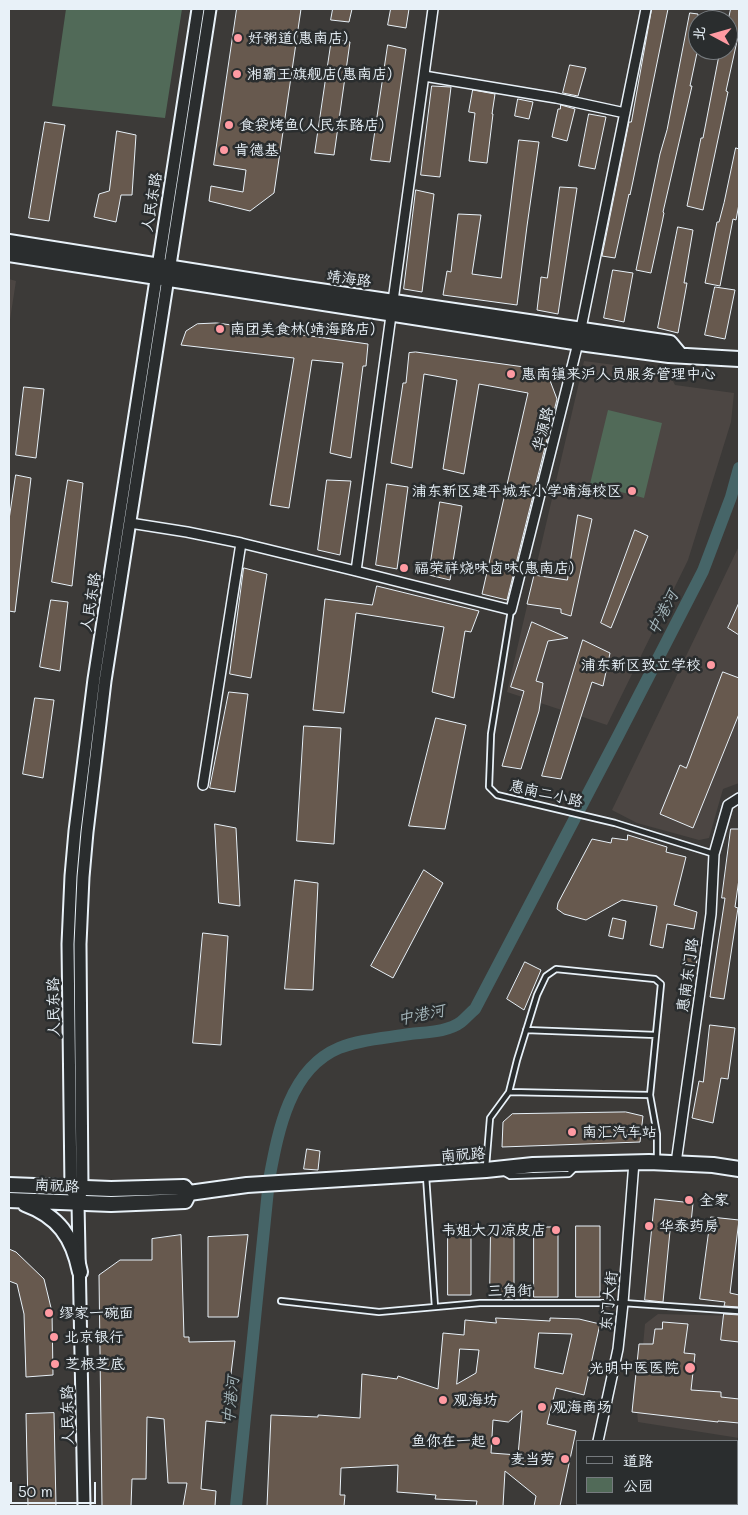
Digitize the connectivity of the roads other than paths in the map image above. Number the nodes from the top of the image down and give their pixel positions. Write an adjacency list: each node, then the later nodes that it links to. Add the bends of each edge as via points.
1 (198, 9): 9 (street, 人民东路)
2 (210, 9): 9 (street, 人民东路)
3 (433, 9): 5 (street)
4 (646, 9): 6 (street, 华源路)
5 (424, 76): 6 (street); 10 (street)
6 (625, 113): 11 (street, 华源路)
7 (9, 242): 9 (main road, 靖海路)
8 (9, 254): 9 (main road, 靖海路)
9 (162, 273): 10 (main road, 靖海路); 13 (street, 人民东路); 31 (street, 人民东路, via 94,679 75,831 68,953)
10 (393, 308): 11 (main road, 靖海路); 15 (street)
11 (580, 337): 12 (main road, 靖海路, via 670,343 680,355); 16 (street, 华源路)
12 (737, 358)
13 (130, 523): 14 (street); 31 (street, 人民东路, via 105,681 82,877)
14 (241, 543): 15 (street); 17 (street)
15 (356, 571): 16 (street)
16 (511, 610): 19 (lane, 惠南二小路, via 491,734 489,787 497,795 615,823)
17 (203, 785)
18 (739, 798): 19 (street, 惠南东门路, via 728,805)
19 (714, 854): 26 (street, 惠南东门路, via 711,914)
20 (526, 1030): 21 (lane); 21 (lane, via 536,995 546,976 556,968 654,979 661,984); 22 (lane)
21 (656, 1035): 23 (lane)
22 (509, 1092): 23 (lane); 27 (lane, via 490,1118)
23 (650, 1095): 25 (lane)
24 (634, 1162): 25 (main road, 南祝路); 27 (main road, 南祝路); 37 (street, 东门大街)
25 (657, 1162): 26 (main road, 南祝路)
26 (676, 1164): 28 (main road, 南祝路)
27 (492, 1169): 29 (main road, 南祝路)
28 (739, 1169)
29 (426, 1174): 32 (main road, 南祝路, via 247,1185); 38 (lane)
30 (9, 1185): 31 (main road, 南祝路)
31 (77, 1188): 32 (main road, 南祝路, via 184,1187); 34 (street, 人民东路)
32 (189, 1193): 34 (main road, 南祝路, via 185,1201)
33 (12, 1200): 34 (main road, 南祝路); 35 (main road, via 40,1210 54,1220 67,1235)
34 (78, 1203): 35 (street, 人民东路)
35 (80, 1272): 41 (street, 人民东路)
36 (281, 1301): 38 (lane, 三角街, via 373,1312)
37 (623, 1303): 38 (lane, 三角街, via 501,1303); 39 (lane, 三角街); 40 (street, 东门大街, via 618,1349)
38 (435, 1307)
39 (739, 1312)
40 (598, 1440)
41 (84, 1506)

